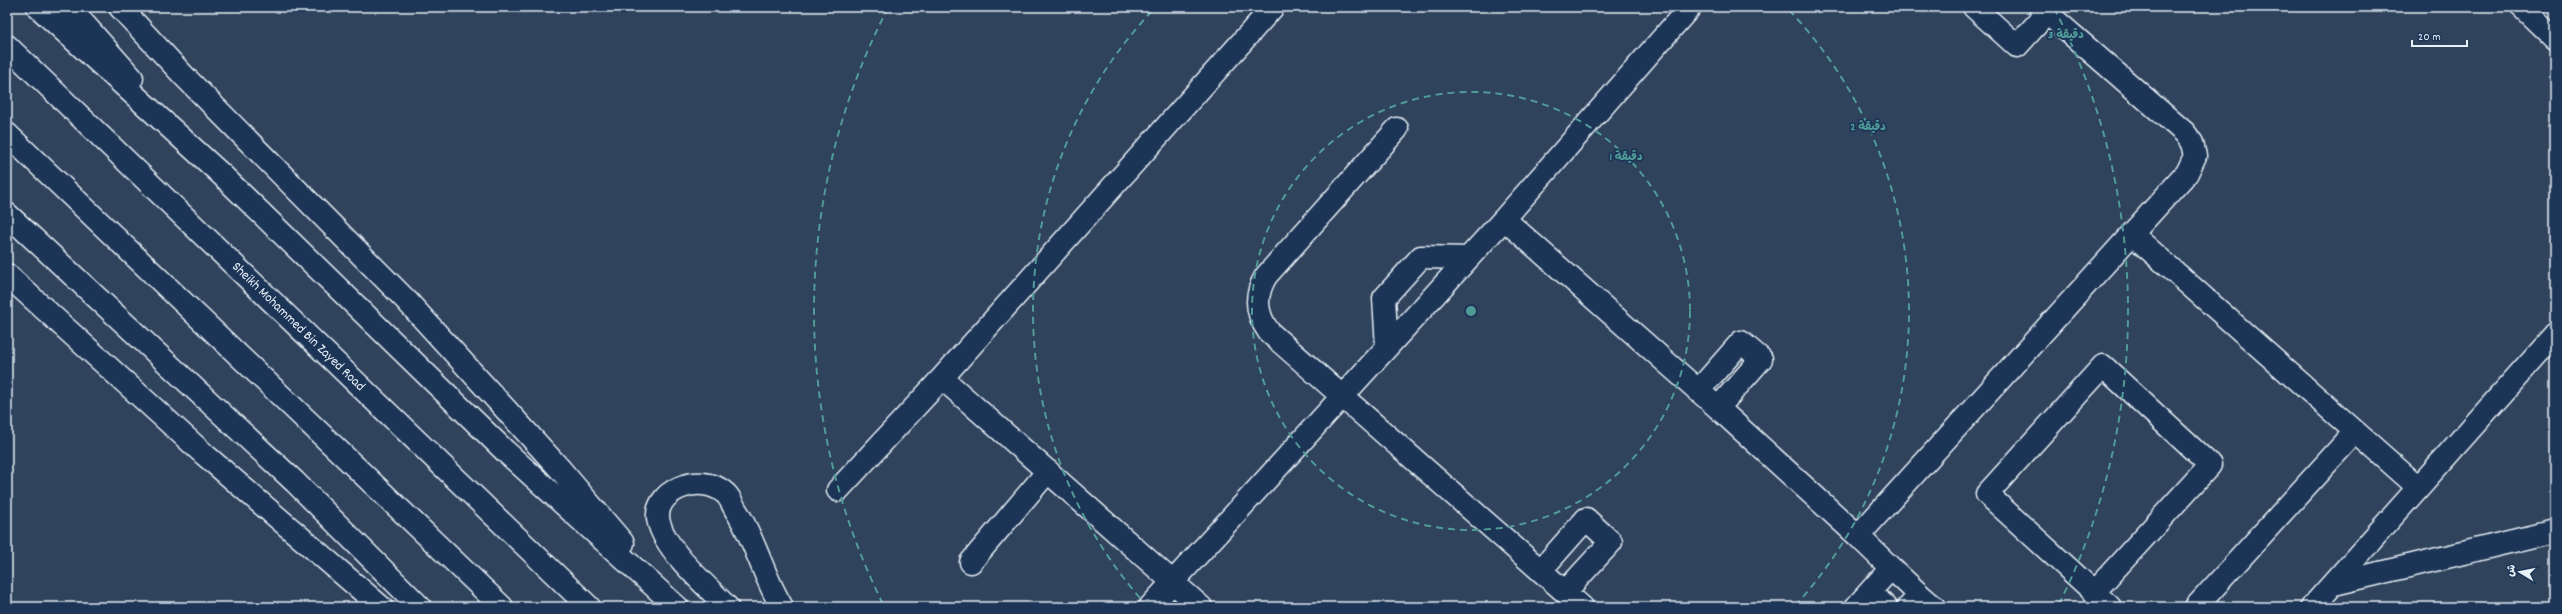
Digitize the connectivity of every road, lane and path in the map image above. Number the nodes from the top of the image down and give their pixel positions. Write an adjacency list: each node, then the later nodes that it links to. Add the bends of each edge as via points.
1 (38, 7): 13 (main road)
2 (69, 7): 13 (main road)
3 (120, 7): 39 (main road, via 184,76 407,301 565,474)
4 (1273, 7): 21 (main road)
5 (1690, 7): 15 (main road)
6 (1974, 7): 8 (main road, via 2017,46)
7 (2522, 7): 9 (main road)
8 (2044, 10): 16 (main road, via 2185,133 2192,143 2195,156 2187,173)
9 (2555, 39)
10 (7, 46): 44 (main road, Sheikh Mohammed Bin Zayed Road)
11 (1397, 129): 23 (main road, via 1266,276 1258,295 1259,315 1270,332)
12 (7, 134): 43 (main road)
13 (222, 175): 39 (main road, via 505,451)
14 (7, 214): 42 (main road, via 295,482)
15 (1504, 219): 17 (main road); 22 (main road)
16 (2133, 235): 25 (main road); 30 (main road)
17 (1468, 258): 20 (main road); 20 (main road, via 1421,257 1384,298)
18 (7, 275): 41 (main road, via 205,455)
19 (2555, 334): 27 (main road)
20 (1387, 347): 23 (main road)
21 (942, 378): 26 (main road); 28 (main road)
22 (1698, 391): 24 (main road); 24 (main road, via 1741,342 1761,359)
23 (1342, 395): 33 (main road); 34 (main road)
24 (1718, 408): 30 (main road)
25 (2355, 432): 27 (main road); 52 (main road)
26 (1048, 471): 31 (main road); 34 (main road)
27 (2418, 487): 35 (main road)
28 (838, 490)
29 (2555, 531): 35 (main road)
30 (1858, 536): 32 (main road)
31 (971, 562)
32 (1891, 568): 38 (main road); 40 (main road)
33 (1541, 570): 36 (main road); 36 (main road, via 1586,519 1611,542)
34 (1173, 582): 47 (main road); 48 (main road)
35 (2334, 584): 53 (main road)
36 (1566, 592): 49 (main road)
37 (2094, 592): 37 (main road, via 1987,494 2103,366 2210,464); 51 (main road)
38 (1863, 599): 50 (main road)
39 (670, 600)
40 (1921, 603)
41 (381, 607)
42 (420, 607)
43 (502, 607)
44 (589, 607)
45 (727, 607): 46 (main road, via 668,542 659,523 659,509 667,498 688,484 705,483 716,487 730,499 752,537 766,578)
46 (782, 607)
47 (1150, 607)
48 (1201, 607)
49 (1582, 607)
50 (1886, 607)
51 (2110, 607)
52 (2196, 607)
53 (2312, 607)

